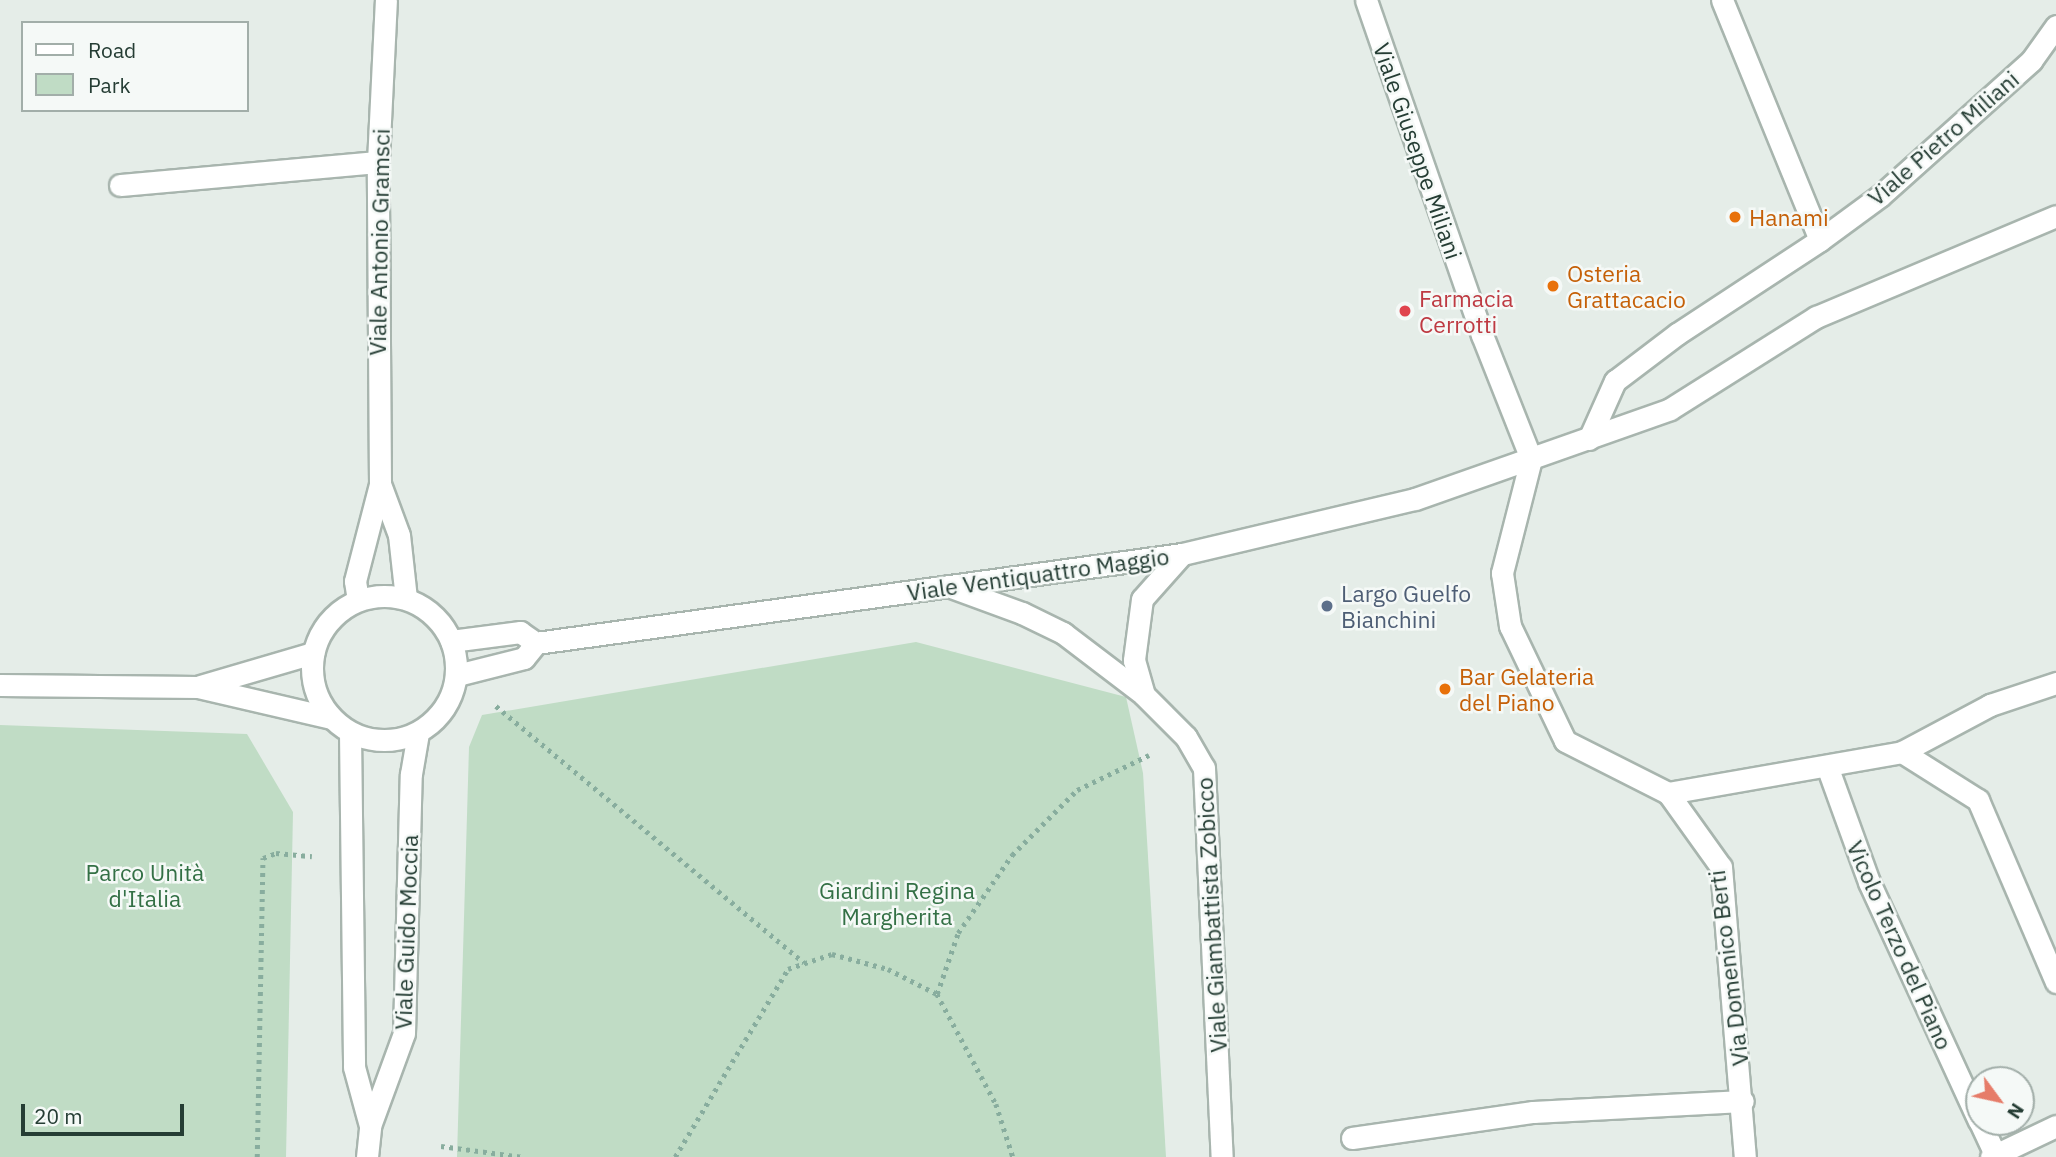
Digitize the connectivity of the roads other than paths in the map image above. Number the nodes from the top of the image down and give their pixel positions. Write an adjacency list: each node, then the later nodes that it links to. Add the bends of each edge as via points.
1 (386, 0): 5 (street, Viale Antonio Gramsci)
2 (1366, 0): 10 (street, Viale Giuseppe Miliani, via 1477,322)
3 (1722, 0): 8 (street)
4 (2056, 26): 8 (street, Viale Pietro Miliani, via 2031,61 1880,196)
5 (378, 162): 6 (street); 11 (street, Viale Antonio Gramsci)
6 (120, 185)
7 (2056, 216): 9 (street, Viale Ventiquattro Maggio, via 1816,317 1670,409)
8 (1820, 240): 9 (street, Viale Pietro Miliani, via 1677,334 1615,381)
9 (1589, 439): 10 (street, Viale Ventiquattro Maggio)
10 (1531, 459): 12 (street, Viale Ventiquattro Maggio, via 1415,499); 29 (street, via 1502,573 1510,626 1565,741)
11 (380, 484): 14 (street, Viale Antonio Gramsci, via 399,535); 15 (street, Viale Antonio Gramsci, via 355,581)
12 (1182, 554): 13 (street, Viale Ventiquattro Maggio); 23 (street, Viale Giambattista Zobicco, via 1142,599 1134,660)
13 (948, 586): 17 (street, Viale Ventiquattro Maggio); 23 (street, Viale Giambattista Zobicco, via 1022,613 1063,634)
14 (406, 598): 15 (street, via 381,595); 16 (street, via 428,609)
15 (358, 600): 18 (street, via 337,612)
16 (451, 641): 17 (street, Viale Ventiquattro Maggio, via 520,632); 19 (street)
17 (536, 643): 19 (street, Viale Ventiquattro Maggio, via 524,658)
18 (313, 653): 22 (street); 24 (street, via 318,699)
19 (457, 675): 26 (street, via 451,699 437,719)
20 (2056, 683): 27 (street, via 1990,705)
21 (0, 685): 22 (street)
22 (198, 687): 24 (street)
23 (1144, 695): 39 (street, Viale Giambattista Zobicco, via 1186,737 1204,768)
24 (331, 718): 25 (street)
25 (349, 733): 26 (street, via 396,741); 33 (street, Viale Guido Moccia, via 354,1067)
26 (418, 733): 33 (street, Viale Guido Moccia, via 411,774 404,1033)
27 (1902, 752): 28 (street); 30 (street, via 1978,800)
28 (1827, 766): 29 (street); 31 (street, Vicolo Terzo del Piano, via 1869,882)
29 (1668, 793): 32 (street, Via Domenico Berti, via 1721,867)
30 (2056, 982)
31 (1965, 1091)
32 (1742, 1101): 36 (street, via 1533,1112); 40 (street, Via Domenico Berti)
33 (370, 1126): 38 (street, Viale Guido Moccia)
34 (2056, 1126): 37 (street)
35 (1985, 1136): 37 (street, Vicolo Terzo del Piano)
36 (1352, 1138)
37 (1994, 1156)
38 (367, 1157)
39 (1222, 1157)
40 (1745, 1157)

